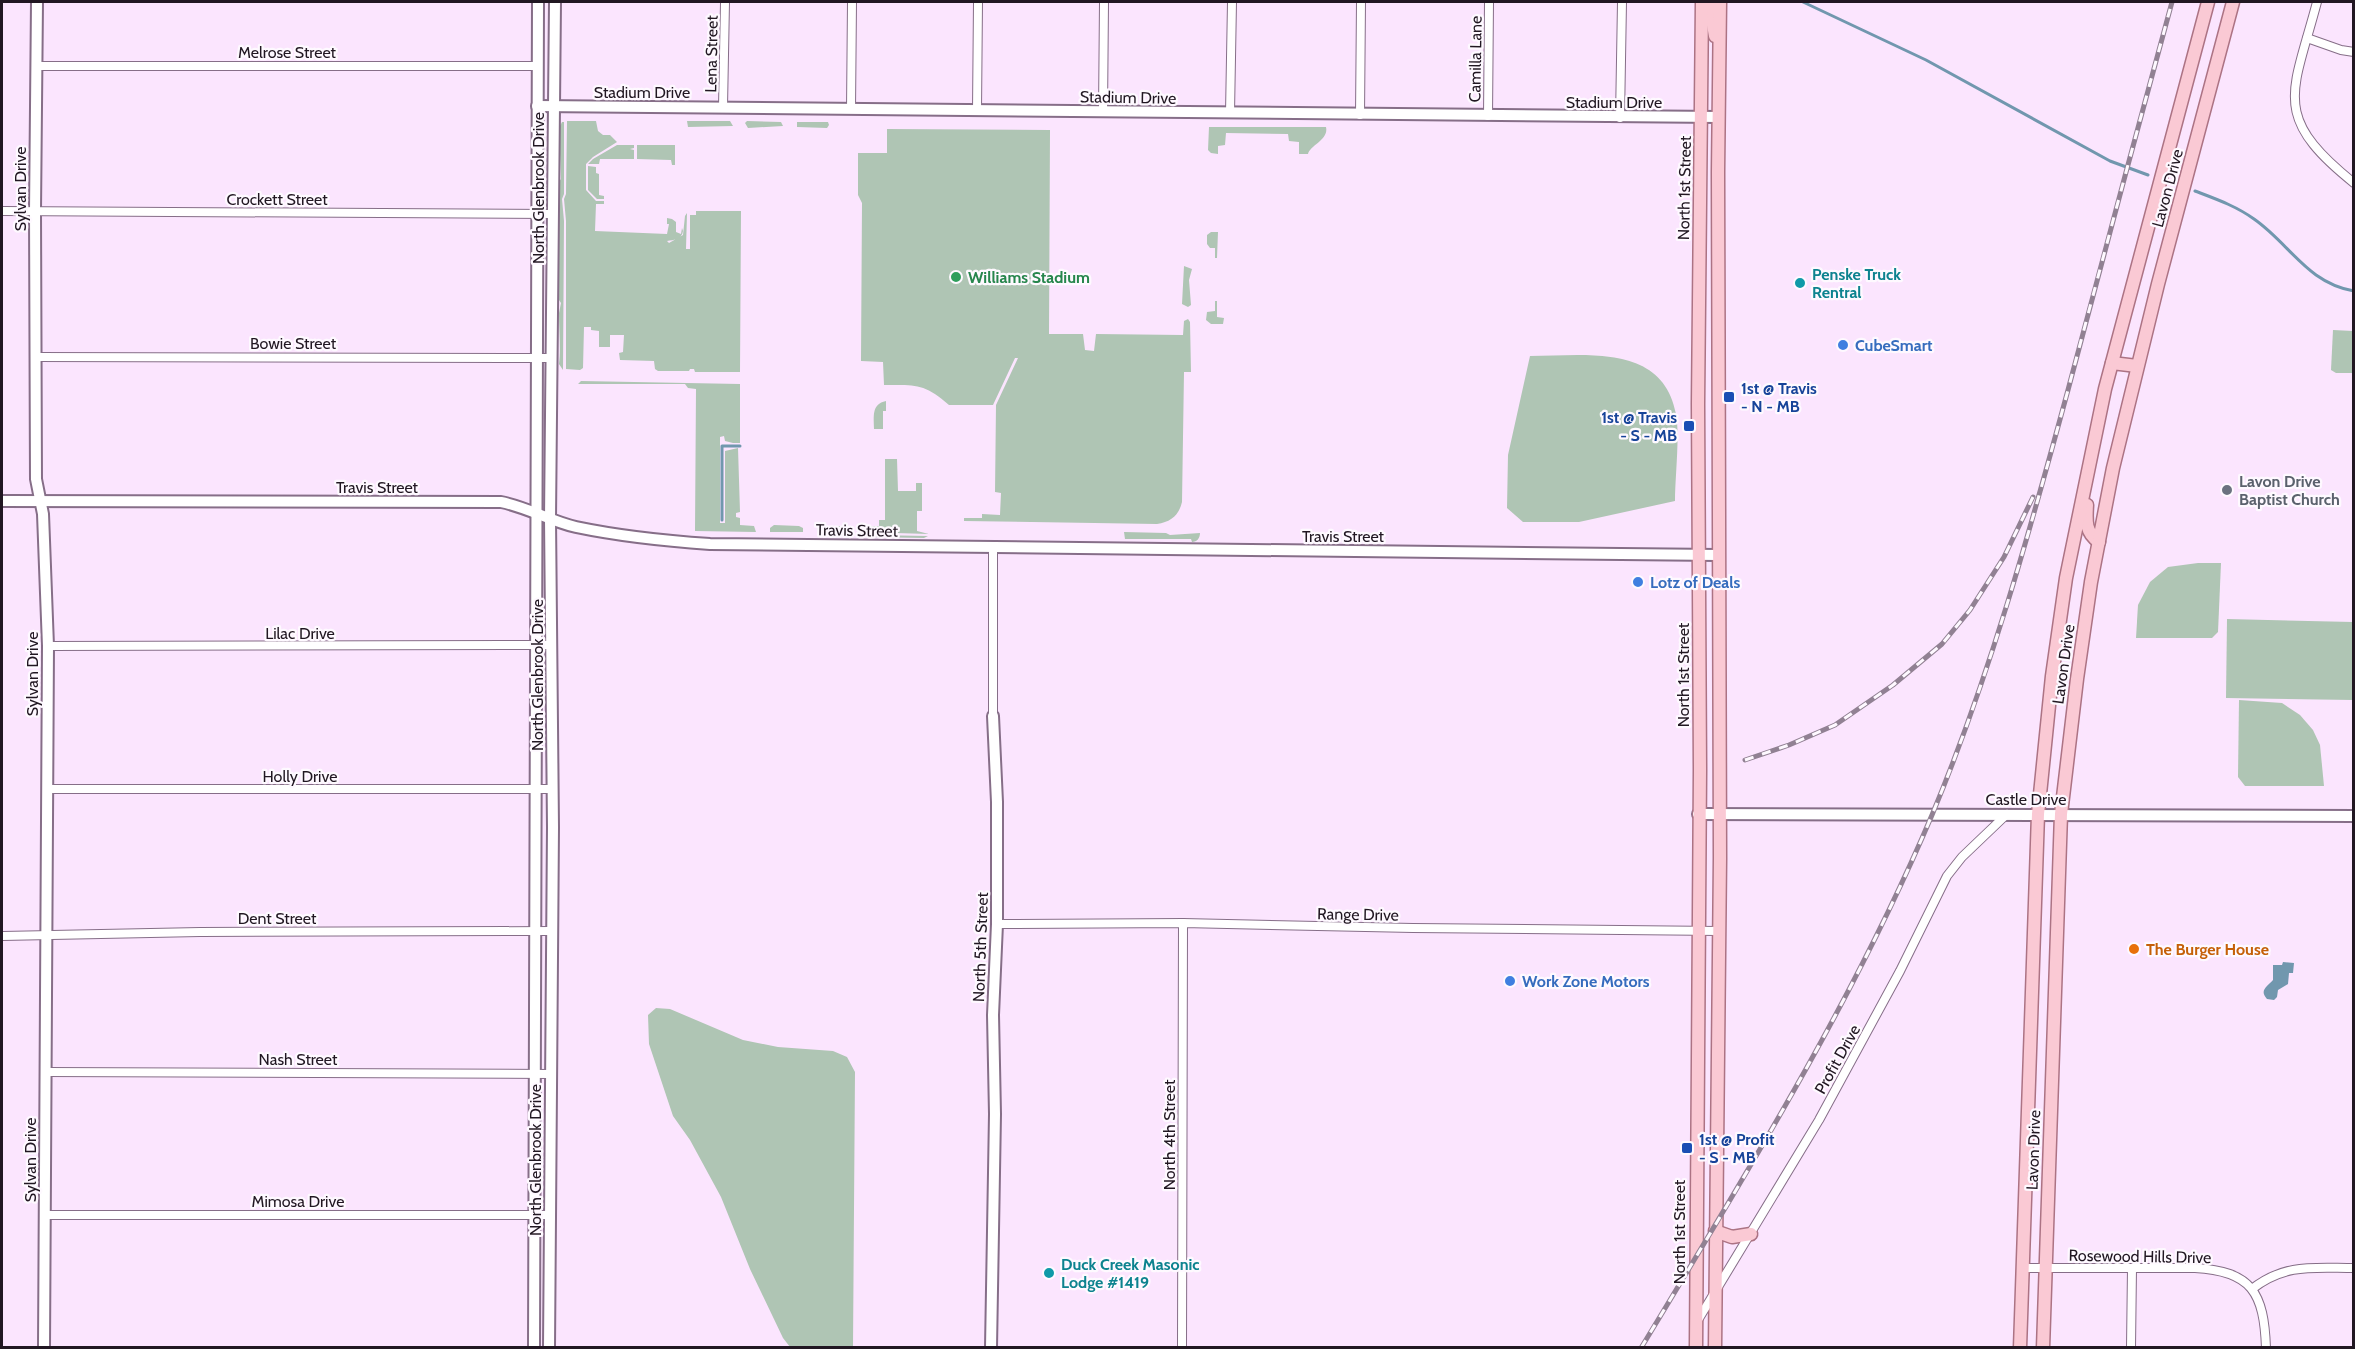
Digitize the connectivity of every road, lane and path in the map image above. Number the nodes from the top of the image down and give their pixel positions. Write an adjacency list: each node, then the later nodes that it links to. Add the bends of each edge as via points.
1 (37, 2): 21 (street, Sylvan Drive)
2 (538, 2): 22 (street, North Glenbrook Drive)
3 (555, 2): 24 (street, North Glenbrook Drive)
4 (725, 2): 25 (street, Lena Street)
5 (852, 2): 26 (street)
6 (978, 2): 27 (street)
7 (1104, 2): 28 (street)
8 (1232, 2): 29 (street)
9 (1361, 2): 30 (street)
10 (1489, 2): 31 (street, Camilla Lane)
11 (1622, 2): 33 (street)
12 (1702, 2): 34 (main road, North 1st Street)
13 (1709, 2): 19 (main road, via 1713,32)
14 (1720, 2): 19 (main road, North 1st Street)
15 (2208, 2): 43 (main road, Lavon Drive)
16 (2233, 2): 44 (main road, Lavon Drive)
17 (2317, 2): 18 (street)
18 (2307, 38): 20 (street); 35 (street, via 2295,80 2296,118 2327,162)
19 (1720, 40): 32 (main road, North 1st Street)
20 (2354, 52)
21 (37, 66): 22 (street, Melrose Street); 37 (street, Sylvan Drive)
22 (537, 66): 23 (street, North Glenbrook Drive)
23 (537, 106): 24 (street, Stadium Drive); 38 (street, North Glenbrook Drive)
24 (553, 106): 25 (street, Stadium Drive); 39 (street, North Glenbrook Drive)
25 (723, 107): 26 (street, Stadium Drive)
26 (851, 109): 27 (street, Stadium Drive)
27 (977, 110): 28 (street, Stadium Drive)
28 (1103, 112): 29 (street, Stadium Drive)
29 (1230, 113): 30 (street, Stadium Drive)
30 (1360, 115): 31 (street, Stadium Drive)
31 (1488, 116): 33 (street, Stadium Drive)
32 (1719, 117): 34 (street, Stadium Drive); 46 (main road, North 1st Street)
33 (1620, 118): 34 (street, Stadium Drive)
34 (1701, 118): 45 (main road, North 1st Street)
35 (2354, 183)
36 (2, 211): 37 (street, Crockett Street)
37 (35, 211): 38 (street, Crockett Street); 40 (street, Sylvan Drive)
38 (537, 214): 39 (street, Crockett Street); 41 (street, North Glenbrook Drive)
39 (553, 214): 42 (street, North Glenbrook Drive)
40 (35, 357): 41 (street, Bowie Street); 49 (street, Sylvan Drive)
41 (536, 357): 42 (street, Bowie Street); 50 (street, North Glenbrook Drive)
42 (551, 357): 51 (street, North Glenbrook Drive)
43 (2112, 363): 44 (main road); 47 (main road, Lavon Drive)
44 (2137, 366): 52 (main road, Lavon Drive)
45 (1698, 420): 46 (main road); 54 (main road, North 1st Street)
46 (1718, 420): 55 (main road, North 1st Street)
47 (2090, 459): 52 (main road, via 2086,523); 68 (main road, Lavon Drive, via 2066,578)
48 (2, 501): 49 (street, Travis Street)
49 (39, 502): 50 (street, Travis Street, via 501,502); 59 (street, Sylvan Drive, via 44,514)
50 (535, 511): 51 (street, Travis Street); 60 (street, North Glenbrook Drive)
51 (550, 519): 53 (street, Travis Street, via 592,530 710,544); 58 (street, North Glenbrook Drive)
52 (2098, 542): 69 (main road, Lavon Drive)
53 (993, 547): 54 (street, Travis Street); 61 (street, North 5th Street)
54 (1699, 555): 55 (street, Travis Street); 56 (main road, North 1st Street)
55 (1718, 555): 57 (main road, North 1st Street)
56 (1699, 589): 57 (main road); 65 (main road, North 1st Street)
57 (1719, 589): 66 (main road, North 1st Street)
58 (552, 645): 60 (street, Lilac Drive); 64 (street, North Glenbrook Drive)
59 (48, 646): 60 (street, Lilac Drive); 62 (street, Sylvan Drive)
60 (536, 646): 63 (street, North Glenbrook Drive)
61 (993, 716): 72 (street, North 5th Street)
62 (47, 789): 63 (street, Holly Drive); 78 (street, Sylvan Drive)
63 (536, 789): 64 (street, Holly Drive); 73 (street, North Glenbrook Drive)
64 (553, 789): 74 (street, North Glenbrook Drive)
65 (1698, 814): 66 (street, Castle Drive); 76 (main road, North 1st Street)
66 (1719, 814): 67 (street, Castle Drive); 75 (main road, North 1st Street)
67 (2007, 814): 68 (street, Castle Drive); 88 (street, Profit Drive, via 1947,876 1819,1120)
68 (2038, 814): 69 (street, Castle Drive); 89 (main road, Lavon Drive)
69 (2061, 814): 70 (street, Castle Drive); 92 (main road, Lavon Drive)
70 (2354, 816)
71 (1183, 923): 72 (street, Range Drive); 76 (street, Range Drive); 100 (street, North 4th Street)
72 (998, 924): 99 (street, North 5th Street, via 993,1015)
73 (535, 931): 74 (street, Dent Street); 78 (street, Dent Street); 80 (street, North Glenbrook Drive)
74 (552, 931): 81 (street, North Glenbrook Drive)
75 (1719, 931): 76 (street, Range Drive); 82 (main road, North 1st Street)
76 (1698, 932): 83 (main road, North 1st Street)
77 (2, 936): 78 (street, Dent Street)
78 (46, 936): 79 (street, Sylvan Drive)
79 (46, 1072): 80 (street, Nash Street); 84 (street, Sylvan Drive)
80 (533, 1073): 81 (street, Nash Street); 85 (street, North Glenbrook Drive)
81 (551, 1074): 86 (street, North Glenbrook Drive)
82 (1716, 1123): 83 (main road); 87 (main road, North 1st Street)
83 (1696, 1124): 95 (main road, North 1st Street)
84 (45, 1215): 85 (street, Mimosa Drive); 96 (street, Sylvan Drive)
85 (533, 1215): 86 (street, Mimosa Drive); 97 (street, North Glenbrook Drive)
86 (550, 1215): 98 (street, North Glenbrook Drive)
87 (1715, 1231): 88 (main road, via 1732,1237); 94 (main road, North 1st Street)
88 (1751, 1234): 94 (street, Profit Drive)
89 (2022, 1268): 92 (street, Rosewood Hills Drive); 103 (main road, Lavon Drive)
90 (2132, 1268): 92 (street, Rosewood Hills Drive); 93 (street, Rosewood Hills Drive, via 2212,1269 2234,1275); 105 (street)
91 (2354, 1268): 93 (street, via 2295,1268)
92 (2046, 1269): 104 (main road, Lavon Drive)
93 (2252, 1289): 106 (street, via 2261,1306)
94 (1716, 1291): 95 (street, Profit Drive); 102 (main road, North 1st Street)
95 (1696, 1324): 101 (main road, North 1st Street)
96 (44, 1347)
97 (534, 1347)
98 (549, 1347)
99 (991, 1347)
100 (1182, 1347)
101 (1696, 1347)
102 (1715, 1347)
103 (2019, 1347)
104 (2043, 1347)
105 (2131, 1347)
106 (2266, 1347)

